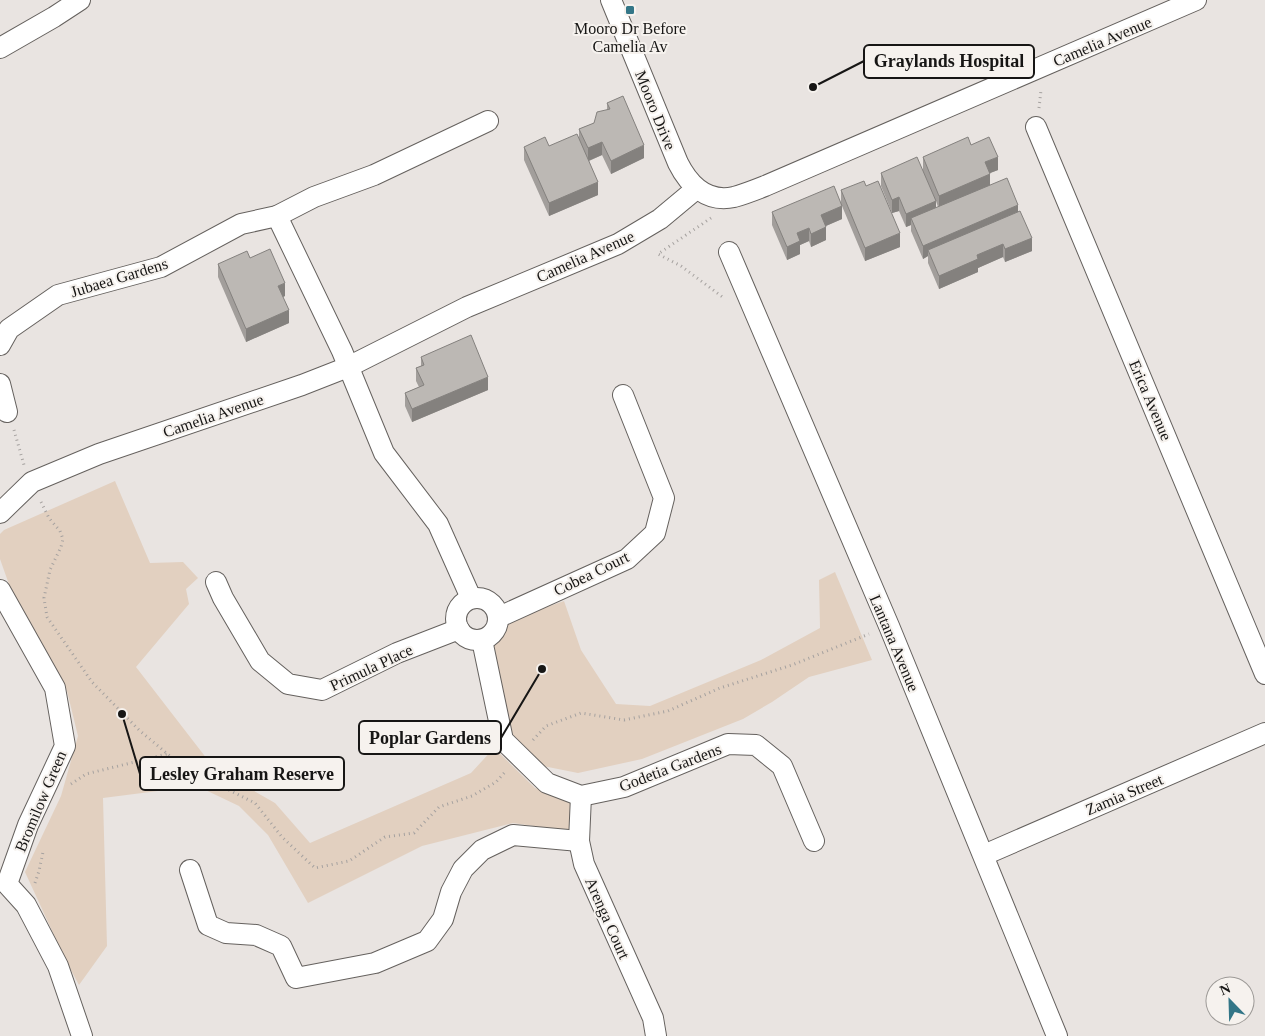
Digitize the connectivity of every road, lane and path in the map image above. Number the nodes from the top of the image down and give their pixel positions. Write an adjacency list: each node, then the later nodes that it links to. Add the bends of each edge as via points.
1 (80, 0): 4 (street)
2 (611, 0): 8 (street, Mooro Drive, via 678,163)
3 (1196, 0): 8 (street, Camelia Avenue, via 765,186 733,197 716,197)
4 (0, 48)
5 (1042, 85): 7 (path)
6 (488, 122): 9 (street, Jubaea Gardens)
7 (1036, 127): 27 (street, Erica Avenue)
8 (696, 189): 14 (street, Camelia Avenue, via 660,219 618,244 467,307)
9 (277, 216): 13 (street, Jubaea Gardens, via 241,224 162,267 58,296 9,329); 14 (street)
10 (712, 217): 12 (path, via 658,254 681,266)
11 (729, 252): 24 (street, Lantana Avenue)
12 (729, 302)
13 (0, 344)
14 (348, 367): 18 (street, Camelia Avenue, via 99,454); 22 (street, via 384,453 438,524)
15 (0, 384): 17 (street)
16 (623, 395): 23 (street, Cobea Court, via 664,498 655,533 627,559)
17 (7, 412): 18 (path)
18 (32, 482): 19 (street, Camelia Avenue); 29 (path, via 49,518 64,539 50,570 44,598 47,617 92,682 139,730)
19 (0, 513)
20 (216, 582): 25 (street, Primula Place, via 260,660 288,684 322,690 397,652)
21 (0, 590): 38 (street, Bromilow Green, via 55,688 65,746)
22 (471, 598): 23 (street, via 486,599); 25 (street, via 464,602 456,615)
23 (498, 616): 26 (street, via 495,631)
24 (889, 626): 30 (path, via 792,665 720,688 668,711 624,720 581,713 546,726); 36 (street, Lantana Avenue)
25 (459, 629): 26 (street, via 468,638)
26 (482, 640): 30 (street, via 503,740)
27 (1265, 674)
28 (1265, 733): 36 (street, Zamia Street)
29 (168, 754): 30 (path, via 183,767 255,803 282,837 315,868 349,861 385,837 414,833 439,807 472,796 496,782); 31 (path, via 86,774)
30 (520, 756): 32 (street, via 547,783)
31 (67, 786)
32 (581, 796): 33 (street, Arenga Court); 34 (street, Godetia Gardens, via 624,787 728,744 756,745 782,766)
33 (579, 841): 37 (street, via 513,835 490,846 463,870 451,892 443,918 427,941 375,963 296,978 281,946 256,936 226,933 208,925); 41 (street, Arenga Court, via 584,864 653,1018)
34 (814, 841)
35 (44, 845): 39 (path, via 39,871)
36 (984, 855): 42 (street, Lantana Avenue)
37 (190, 870)
38 (3, 885): 39 (street, Bromilow Green)
39 (26, 905): 40 (street, Bromilow Green, via 58,966)
40 (82, 1036)
41 (656, 1036)
42 (1057, 1036)

